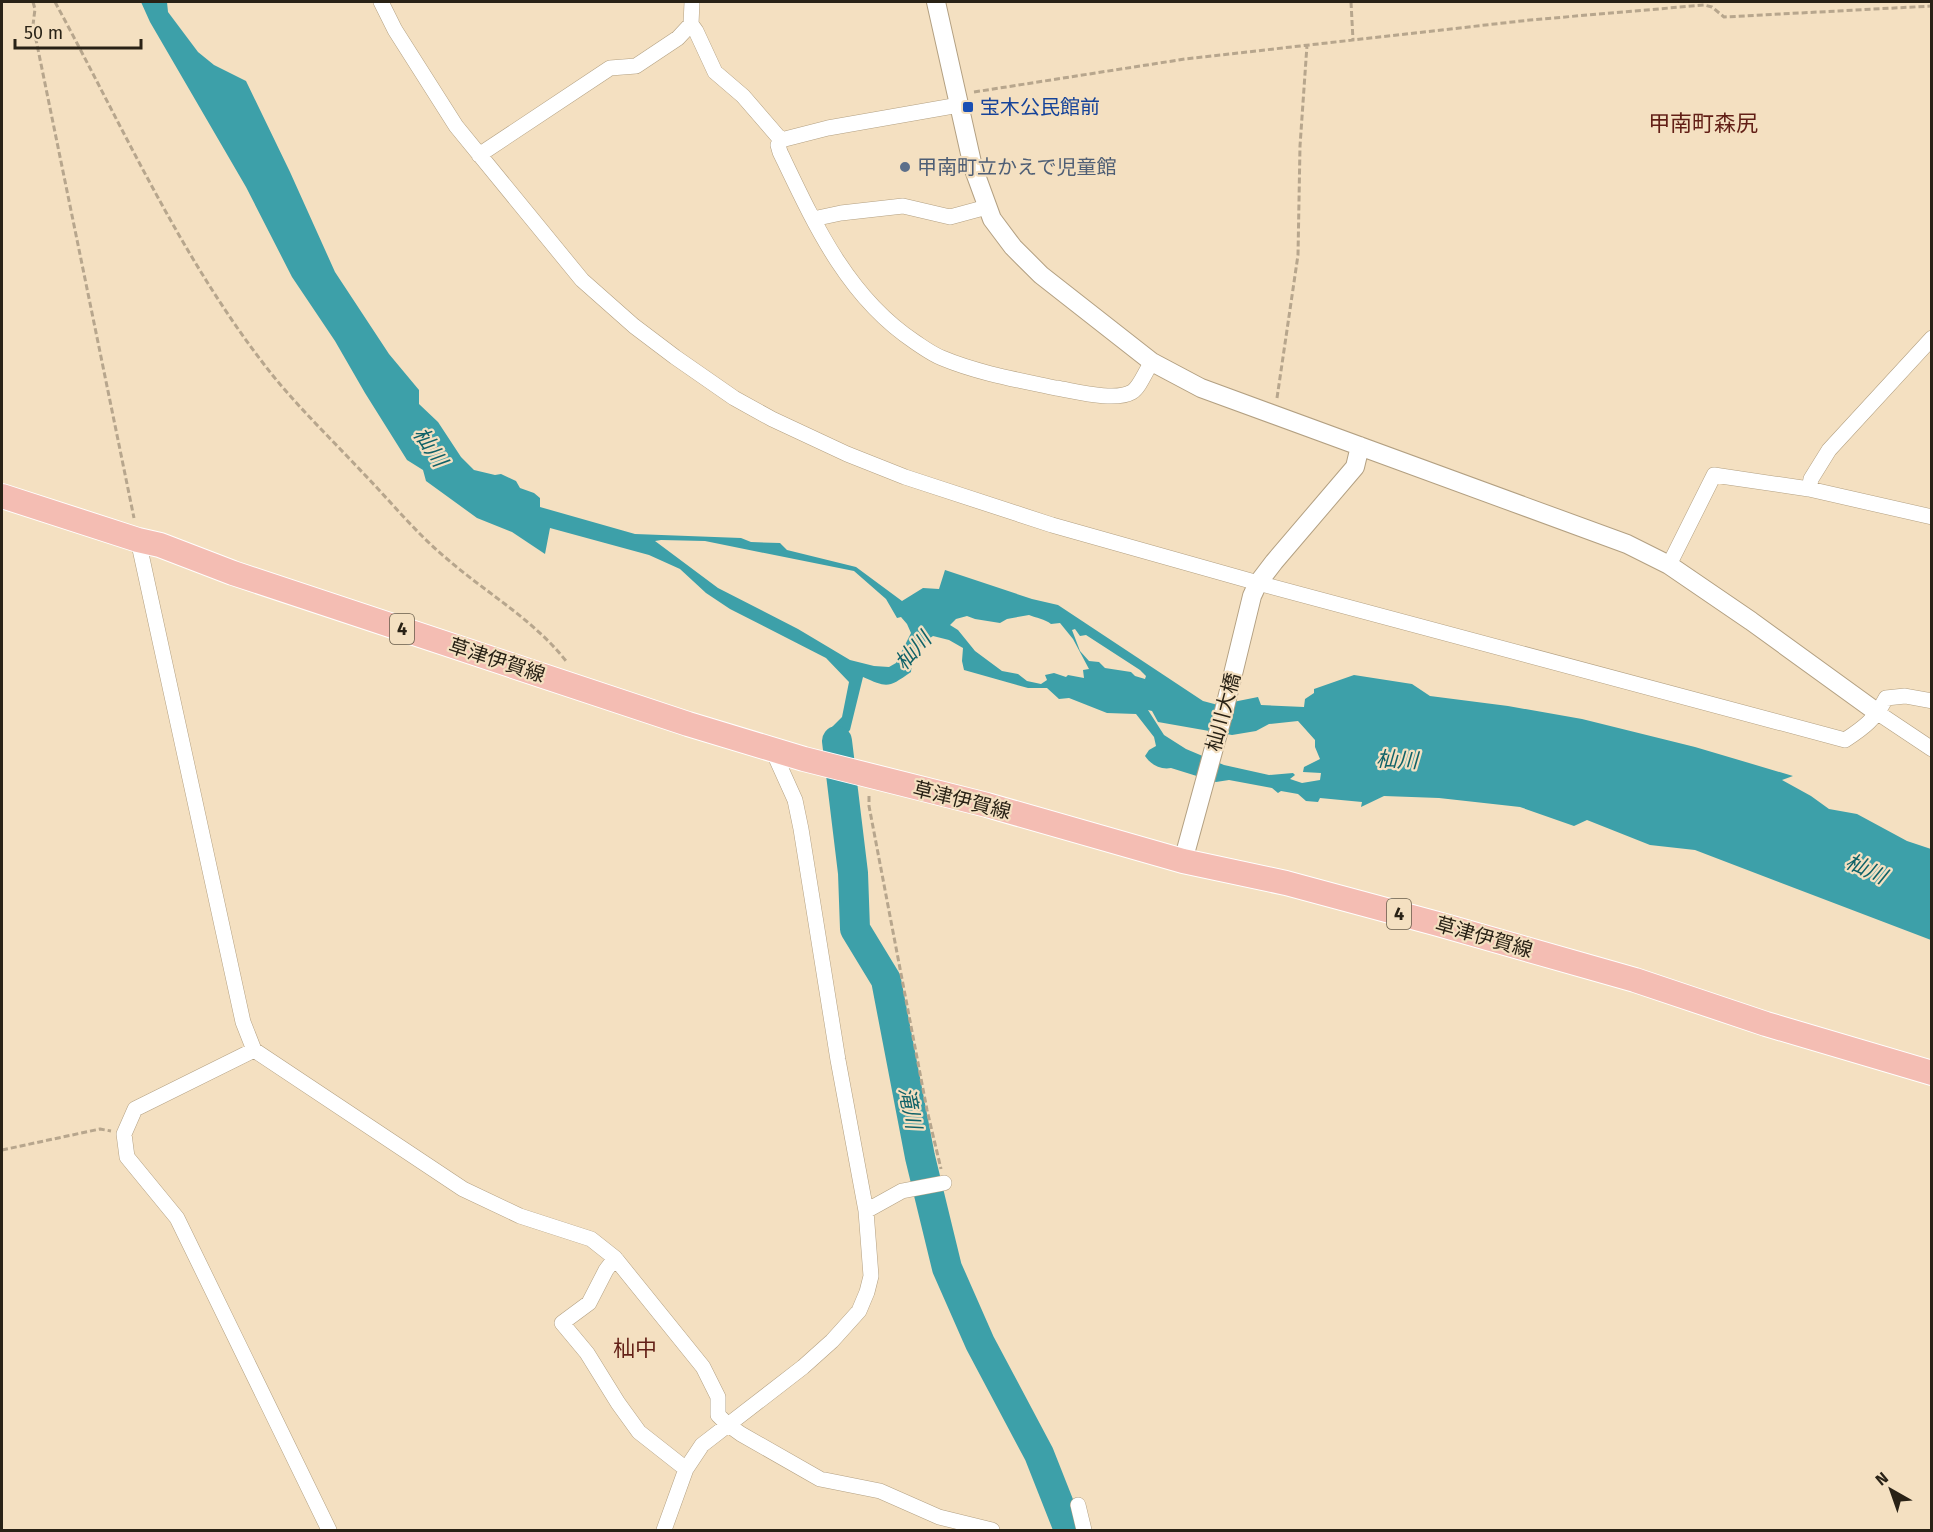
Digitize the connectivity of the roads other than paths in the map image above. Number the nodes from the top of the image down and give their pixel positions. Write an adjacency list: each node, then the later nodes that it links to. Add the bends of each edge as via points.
1 (381, 2): 7 (street, via 456,126)
2 (692, 2): 4 (street)
3 (936, 2): 5 (street)
4 (691, 24): 6 (street, via 716,72); 7 (street, via 678,38 636,66 610,68)
5 (958, 99): 6 (street); 8 (street, via 973,167)
6 (781, 140): 9 (street, via 780,152)
7 (478, 154): 18 (street, via 582,280 634,326 734,398 847,454 905,477)
8 (987, 207): 9 (street, via 950,217 903,207); 11 (street, via 1026,260)
9 (813, 219): 11 (street, via 843,272 873,307 898,330 942,358 1008,378 1090,394 1122,396 1134,391)
10 (1932, 338): 13 (street, via 1829,450 1811,478)
11 (1152, 362): 12 (street, via 1201,388)
12 (1360, 446): 17 (street, via 1627,544); 18 (street, via 1355,467)
13 (1809, 489): 15 (street); 17 (street, via 1714,475)
14 (2, 496): 16 (main road, 草津伊賀線 / 4)
15 (1932, 517)
16 (138, 540): 21 (main road, 草津伊賀線 / 4, via 688,724); 24 (street, via 243,1022)
17 (1669, 565): 20 (street)
18 (1255, 590): 20 (street, via 1845,740 1866,727); 23 (street, 杣川大橋)
19 (1932, 701): 20 (street, via 1905,696 1886,698)
20 (1878, 713): 22 (street)
21 (772, 748): 23 (main road, 草津伊賀線 / 4); 27 (street, via 795,801 801,829)
22 (1932, 749)
23 (1183, 861): 25 (main road, 草津伊賀線 / 4, via 1286,883 1449,927 1635,980)
24 (254, 1050): 28 (street, via 464,1189 520,1216 591,1239); 32 (street, via 135,1108 124,1134 127,1157 177,1218)
25 (1932, 1073)
26 (940, 1184): 27 (street, via 902,1191)
27 (866, 1210): 29 (street, via 871,1276 859,1311 803,1367)
28 (615, 1258): 29 (street, via 703,1367 718,1397 718,1415); 30 (street, via 589,1303 562,1323 587,1353 639,1432)
29 (727, 1424): 30 (street, via 702,1445); 34 (street, via 820,1479 880,1491 939,1517)
30 (686, 1469): 33 (street)
31 (1078, 1505): 35 (street)
32 (329, 1530)
33 (664, 1530)
34 (992, 1530)
35 (1084, 1530)

